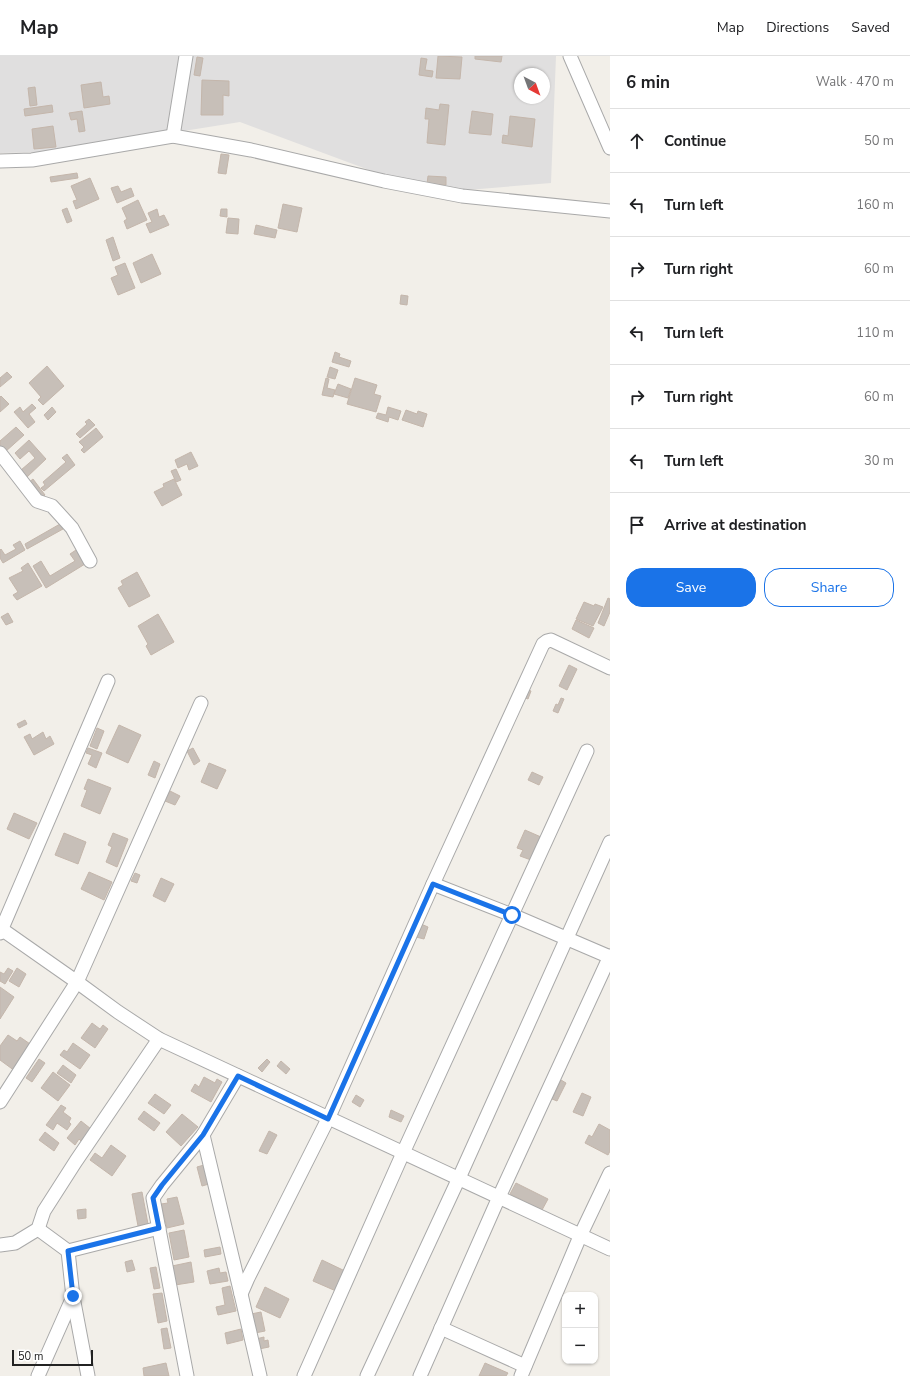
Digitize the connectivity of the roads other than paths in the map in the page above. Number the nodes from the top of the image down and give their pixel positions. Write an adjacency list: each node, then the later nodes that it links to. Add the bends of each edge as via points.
1 (186, 56): 3 (street)
2 (570, 56): 4 (street)
3 (173, 136): 5 (street, via 32,160); 6 (street, via 251,150 462,196)
4 (610, 148)
5 (0, 162)
6 (610, 211)
7 (0, 454): 8 (street, via 38,501 52,506 72,528)
8 (90, 561)
9 (610, 668): 14 (street, via 551,640 543,644)
10 (108, 681): 16 (street)
11 (201, 703): 19 (street)
12 (587, 751): 15 (street)
13 (610, 842): 17 (street)
14 (433, 884): 15 (street); 23 (street)
15 (512, 915): 17 (street); 25 (street)
16 (1, 930): 19 (street)
17 (567, 939): 18 (street); 27 (street)
18 (610, 957): 28 (street)
19 (78, 982): 20 (street); 22 (street)
20 (159, 1039): 21 (street); 30 (street, via 52,1198)
21 (238, 1076): 23 (street); 24 (street)
22 (0, 1102)
23 (328, 1119): 25 (street); 35 (street)
24 (203, 1135): 29 (street, via 153,1198); 35 (street)
25 (403, 1153): 27 (street); 43 (street)
26 (610, 1173): 31 (street)
27 (459, 1178): 28 (street); 44 (street)
28 (499, 1196): 31 (street); 37 (street)
29 (159, 1228): 34 (street); 41 (street)
30 (38, 1229): 32 (street, via 15,1244); 34 (street)
31 (581, 1234): 33 (street); 38 (street)
32 (0, 1245)
33 (610, 1249)
34 (68, 1251): 36 (street)
35 (242, 1294): 42 (street)
36 (73, 1296): 39 (street); 40 (street)
37 (441, 1328): 38 (street); 45 (street)
38 (523, 1371)
39 (38, 1376)
40 (88, 1376)
41 (187, 1376)
42 (260, 1376)
43 (304, 1376)
44 (367, 1376)
45 (420, 1376)

